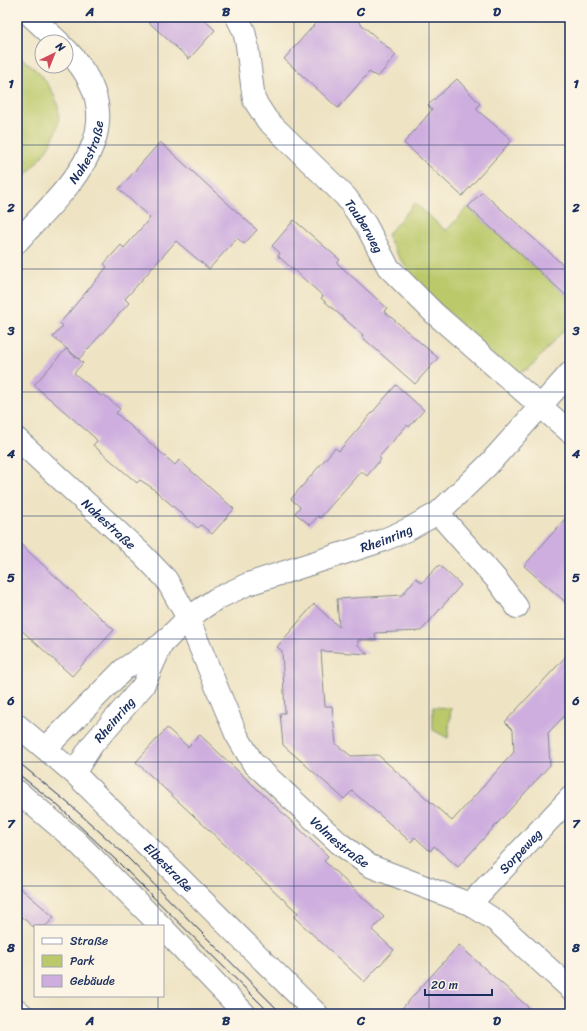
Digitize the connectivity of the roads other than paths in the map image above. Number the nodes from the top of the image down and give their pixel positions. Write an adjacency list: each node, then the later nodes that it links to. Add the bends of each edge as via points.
1 (32, 17): 3 (street)
2 (237, 17): 7 (street, Tauberweg, via 247,45 254,100 267,120 346,197 366,225 388,267 434,313)
3 (50, 34)
4 (74, 58): 5 (street, Nahestraße, via 89,79 95,95 99,125 95,140 79,173)
5 (17, 242)
6 (570, 373): 7 (street, Rheinring)
7 (540, 406): 8 (street, Tauberweg); 10 (street, Rheinring, via 488,465)
8 (570, 432)
9 (17, 439): 12 (street, Nahestraße, via 166,579)
10 (438, 513): 11 (street, via 497,580); 12 (street, Rheinring, via 381,541 248,584 216,599)
11 (517, 607)
12 (188, 618): 13 (street, Rheinring); 19 (street, Volmestraße, via 236,734 253,763 339,843 370,866)
13 (162, 644): 15 (street, Rheinring, via 124,669); 16 (street, Rheinring, via 143,686 92,745)
14 (17, 725): 15 (street, Elbestraße)
15 (46, 748): 16 (street, Elbestraße)
16 (74, 773): 26 (street, Elbestraße)
17 (17, 791): 20 (street, via 81,846)
18 (570, 798): 19 (street, Sorpeweg)
19 (470, 904): 22 (street, Volmestraße, via 496,921)
20 (160, 925)
21 (164, 929): 25 (street)
22 (570, 988)
23 (17, 1010): 24 (street)
24 (22, 1014)
25 (245, 1014)
26 (317, 1014)

